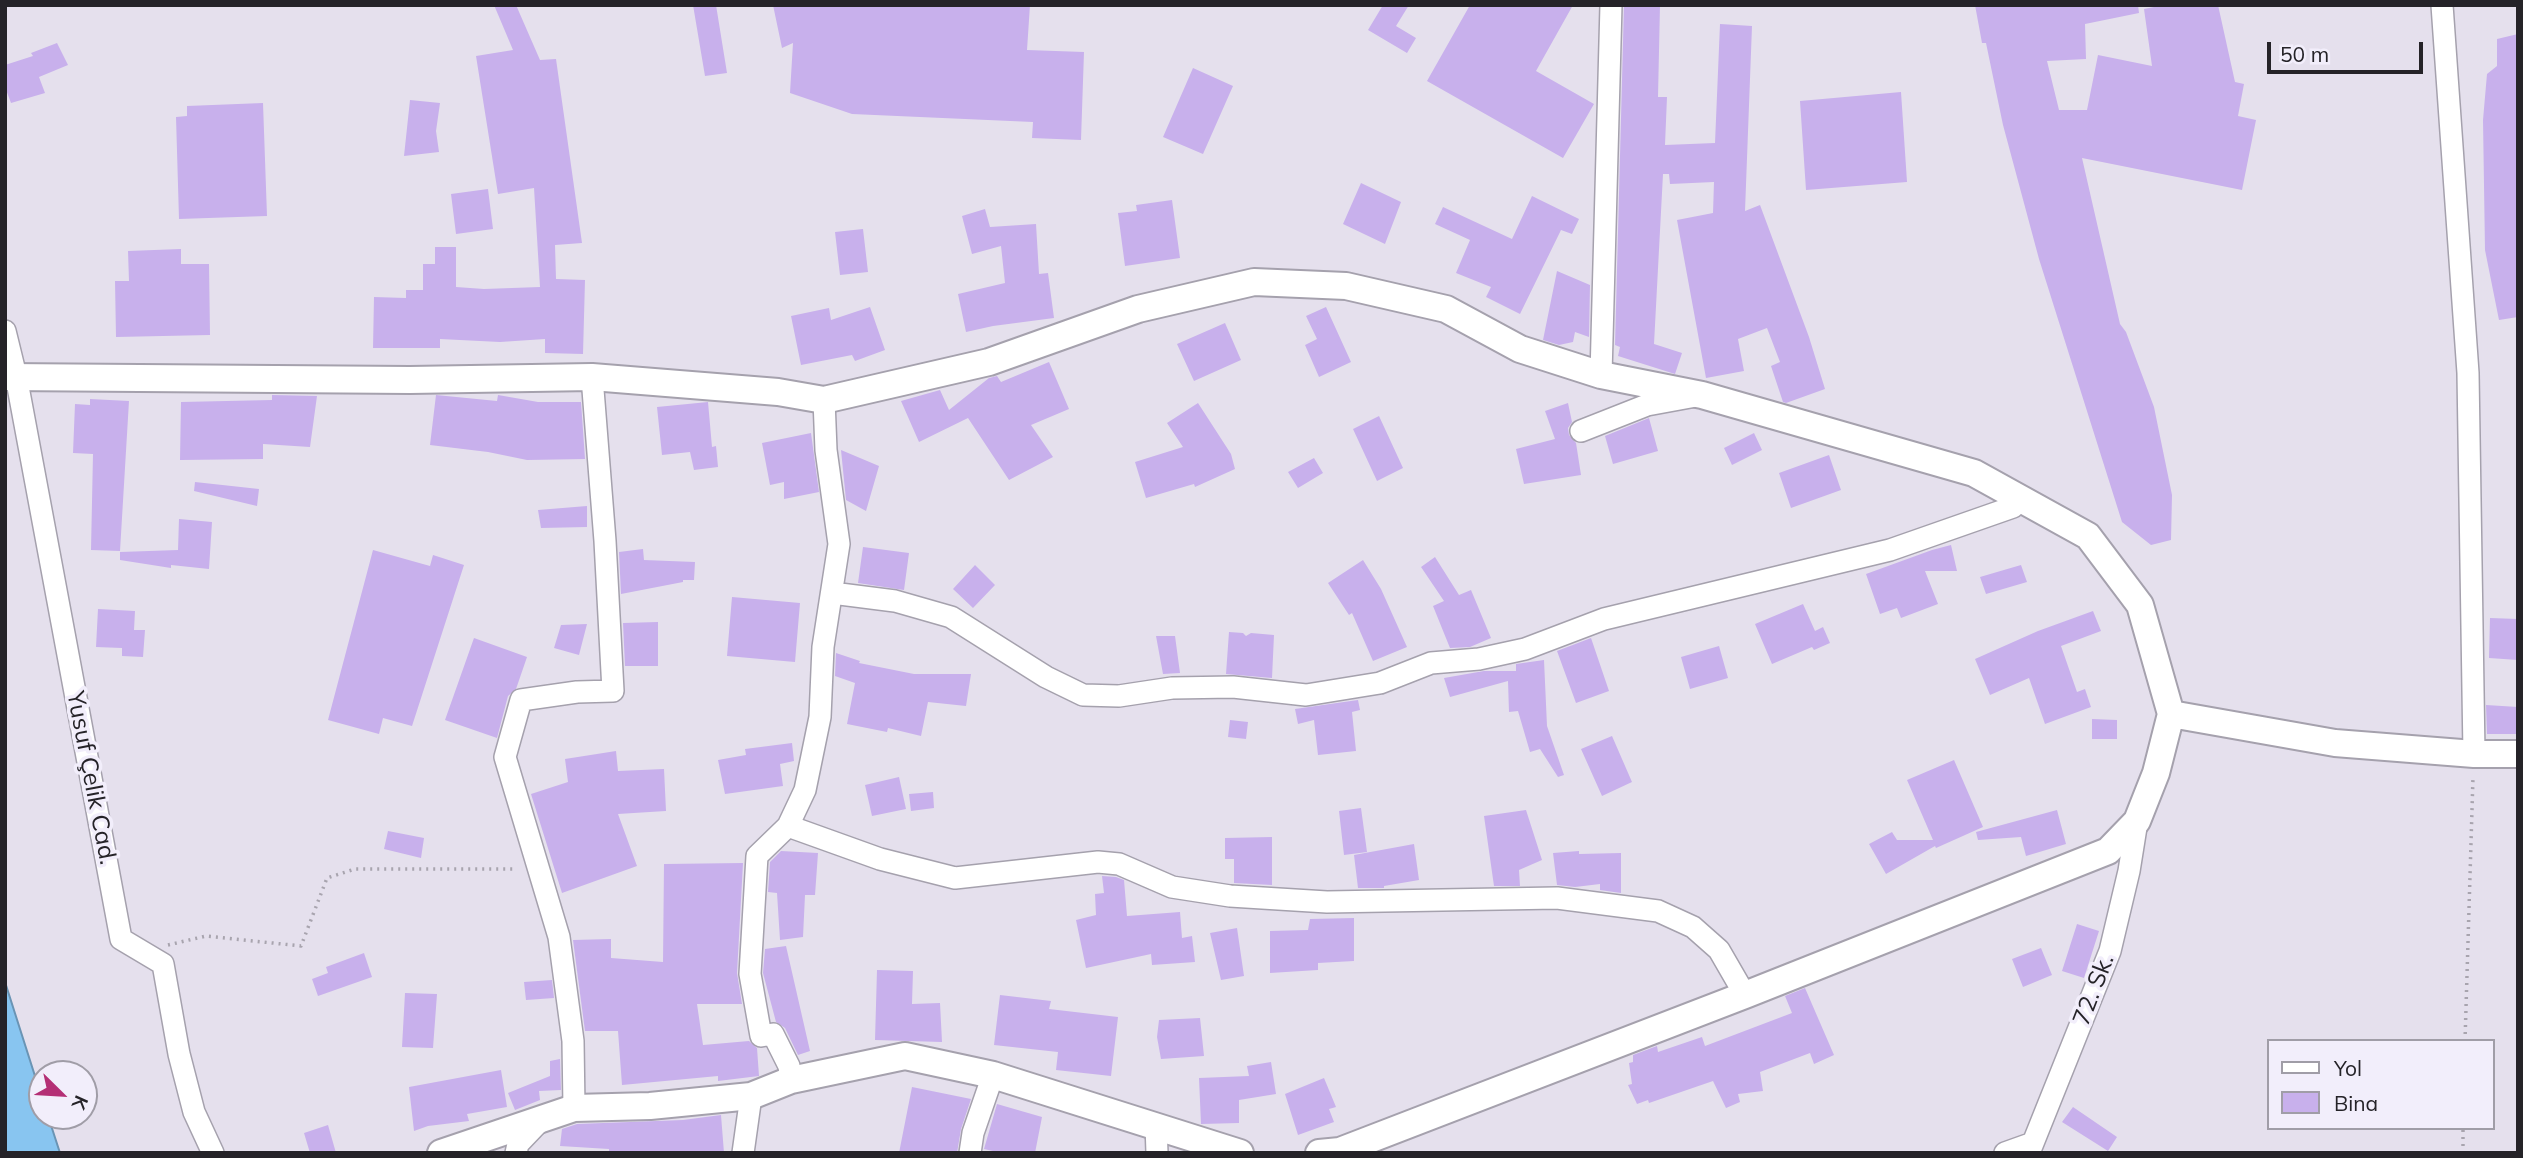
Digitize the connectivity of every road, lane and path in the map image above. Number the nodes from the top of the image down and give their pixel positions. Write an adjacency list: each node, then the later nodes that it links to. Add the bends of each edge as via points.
1 (1611, 5): 4 (street)
2 (2442, 5): 13 (street, via 2468,373)
3 (5, 331): 5 (street, Yusuf Çelik Cad.)
4 (1601, 375): 7 (street); 8 (street, via 1520,349 1446,309 1346,286 1254,282 1138,309 989,362)
5 (10, 377): 6 (street); 18 (street, Yusuf Çelik Cad., via 121,939)
6 (592, 377): 8 (street); 17 (street, via 613,691 521,700 505,757)
7 (1702, 396): 9 (street, via 1647,405); 10 (street, via 1974,473)
8 (824, 400): 11 (street, via 839,544)
9 (1581, 431)
10 (2020, 499): 11 (street, via 2013,507 1890,550 1604,619 1525,649 1431,663 1380,683 1306,695 1233,687 1083,695 951,617 895,601); 12 (street, via 2088,536 2140,605)
11 (832, 593): 16 (street, via 823,647 820,717 805,790)
12 (2171, 714): 13 (street, via 2335,743); 15 (street, via 2156,773)
13 (2474, 754): 14 (street); 20 (path)
14 (2518, 754)
15 (2137, 821): 19 (street, via 2108,850); 28 (street, 72. Sk., via 2110,951)
16 (788, 826): 19 (street, via 880,859 955,878 1098,862 1118,864 1172,887 1230,896 1327,902 1557,898 1658,911 1693,927 1719,950); 22 (street, via 757,856 750,974 761,1036 773,1034)
17 (541, 872): 18 (path, via 355,870 327,878 301,946 206,936 170,943); 24 (street, via 559,937 573,1041)
18 (154, 958): 29 (street, via 163,964 194,1112)
19 (1745, 995): 36 (street, via 1339,1151)
20 (2465, 1039)
21 (993, 1075): 22 (street, via 905,1056); 26 (street); 33 (street)
22 (791, 1080): 23 (street)
23 (751, 1096): 24 (street); 32 (street)
24 (574, 1108): 25 (street)
25 (541, 1120): 30 (street); 31 (street, via 518,1144)
26 (1156, 1125): 34 (street); 35 (street)
27 (2463, 1130): 38 (path)
28 (2031, 1148): 37 (street)
29 (213, 1153)
30 (441, 1153)
31 (516, 1153)
32 (743, 1153)
33 (970, 1153)
34 (1157, 1153)
35 (1240, 1153)
36 (1319, 1153)
37 (2005, 1153)
38 (2463, 1153)

